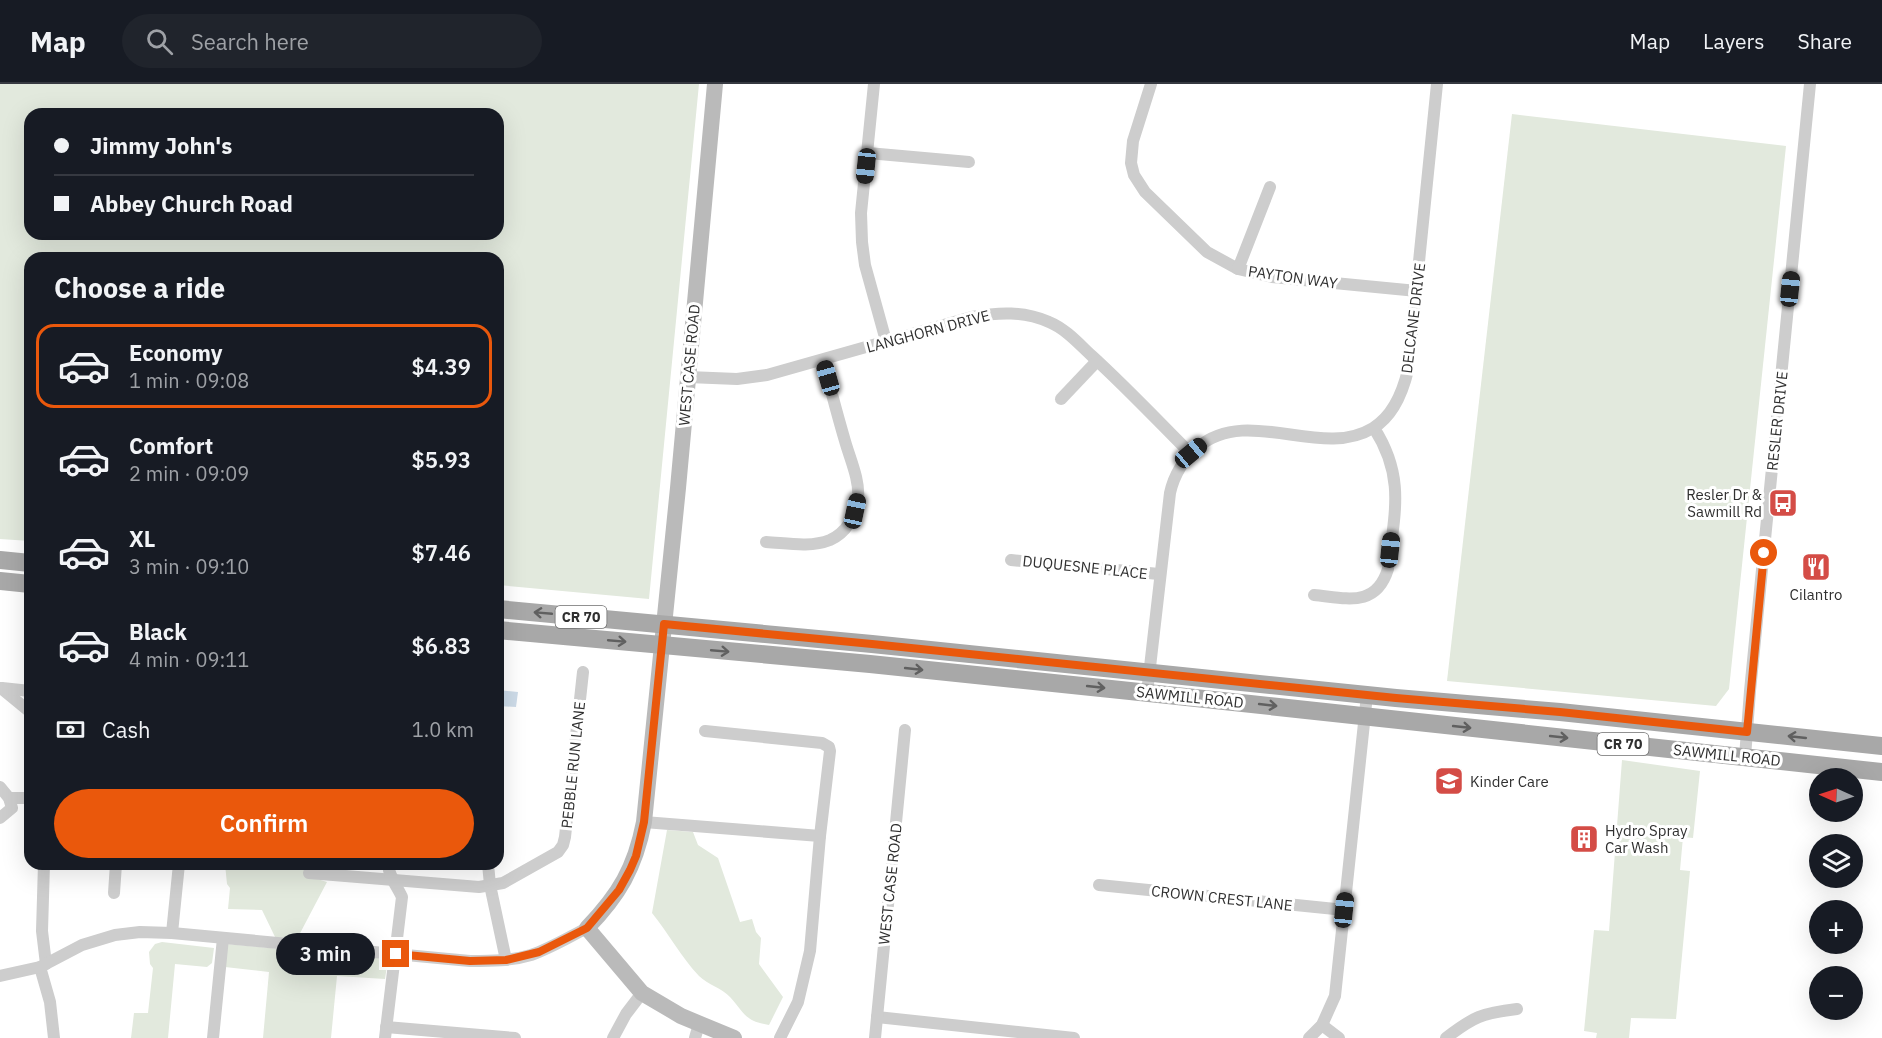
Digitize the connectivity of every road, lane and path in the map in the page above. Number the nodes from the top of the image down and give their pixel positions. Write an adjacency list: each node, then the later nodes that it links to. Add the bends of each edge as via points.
1 (715, 84): 14 (main road, WEST CASE ROAD)
2 (874, 84): 6 (street)
3 (1151, 84): 9 (street, PAYTON WAY, via 1131,164 1139,184 1206,252)
4 (1437, 84): 10 (street, DELCANE DRIVE)
5 (1810, 84): 40 (street, RESLER DRIVE)
6 (868, 153): 7 (street); 11 (street, via 862,242)
7 (969, 162)
8 (1270, 188): 9 (street)
9 (1238, 269): 10 (street, PAYTON WAY, via 1272,278)
10 (1417, 291): 16 (street, DELCANE DRIVE, via 1404,387 1397,403)
11 (886, 341): 12 (street, LANGHORN DRIVE); 13 (street, LANGHORN DRIVE, via 972,317 1012,313 1059,327)
12 (822, 360): 14 (street, LANGHORN DRIVE, via 752,378); 18 (street, via 855,475 855,511 842,532 831,539 805,544)
13 (1097, 361): 15 (street); 17 (street, LANGHORN DRIVE)
14 (688, 377): 27 (main road, WEST CASE ROAD)
15 (1060, 399)
16 (1374, 428): 17 (street, DELCANE DRIVE, via 1345,437 1259,430 1230,432); 25 (street, via 1390,458 1395,484 1388,568 1383,584 1363,597)
17 (1191, 453): 22 (street, DELCANE DRIVE, via 1173,482)
18 (766, 542)
19 (0, 560): 21 (main road)
20 (1011, 560): 22 (street, DUQUESNE PLACE)
21 (24, 562)
22 (1159, 574): 31 (street, DELCANE DRIVE)
23 (0, 581): 24 (main road)
24 (24, 583)
25 (1314, 595)
26 (504, 610): 27 (main road, SAWMILL ROAD / CR 70, one-way to 26)
27 (664, 624): 29 (main road, WEST CASE ROAD); 31 (main road, SAWMILL ROAD / CR 70)
28 (504, 631): 29 (main road, SAWMILL ROAD / CR 70, one-way to 29)
29 (662, 645): 34 (main road, SAWMILL ROAD / CR 70, one-way to 34); 48 (main road, WEST CASE ROAD)
30 (583, 672): 57 (street, PEBBLE RUN LANE, via 563,845 524,873 503,884)
31 (1150, 672): 34 (street, DELCANE DRIVE); 35 (main road, SAWMILL ROAD / CR 70)
32 (0, 688): 33 (street); 36 (street)
33 (24, 691)
34 (1147, 693): 37 (main road, SAWMILL ROAD / CR 70, one-way to 37)
35 (1367, 695): 37 (street); 40 (main road, SAWMILL ROAD / CR 70)
36 (24, 707)
37 (1365, 716): 42 (main road, SAWMILL ROAD / CR 70, one-way to 42); 60 (street)
38 (905, 730): 70 (street, WEST CASE ROAD)
39 (705, 731): 49 (street, via 822,742 829,747)
40 (1747, 732): 41 (main road, SAWMILL ROAD / CR 70, one-way to 40); 42 (street, RESLER DRIVE)
41 (1882, 746)
42 (1745, 757): 43 (main road, SAWMILL ROAD / CR 70)
43 (1882, 772)
44 (0, 787): 45 (street)
45 (9, 798): 46 (street); 47 (street, via 12,808)
46 (24, 798)
47 (0, 818)
48 (644, 822): 49 (street); 61 (main road, WEST CASE ROAD, via 630,870)
49 (820, 836): 79 (street, via 810,951 798,1002)
50 (44, 870): 66 (street)
51 (116, 870): 59 (street)
52 (177, 870): 62 (street)
53 (389, 870): 56 (street)
54 (488, 870): 57 (street)
55 (309, 873): 56 (street, PEBBLE RUN LANE)
56 (393, 880): 57 (street, PEBBLE RUN LANE); 64 (street, via 402,897)
57 (489, 885): 65 (street)
58 (1099, 885): 60 (street, CROWN CREST LANE)
59 (114, 893)
60 (1344, 910): 71 (street, via 1335,996)
61 (587, 928): 65 (street, via 539,952); 68 (main road)
62 (172, 933): 63 (street); 66 (street, via 115,935 82,945)
63 (223, 938): 64 (street); 75 (street)
64 (396, 954): 65 (street); 73 (street)
65 (506, 960)
66 (43, 965): 67 (street); 74 (street)
67 (0, 976)
68 (642, 993): 72 (main road, via 681,1016); 77 (street)
69 (1517, 1009): 84 (street, via 1488,1012)
70 (877, 1017): 80 (street, WEST CASE ROAD); 81 (street)
71 (1322, 1025): 82 (street); 83 (street)
72 (697, 1031): 78 (main road)
73 (386, 1033): 76 (street)
74 (54, 1038)
75 (213, 1038)
76 (515, 1038)
77 (613, 1038)
78 (734, 1038)
79 (780, 1038)
80 (874, 1038)
81 (1074, 1038)
82 (1309, 1038)
83 (1339, 1038)
84 (1446, 1038)

